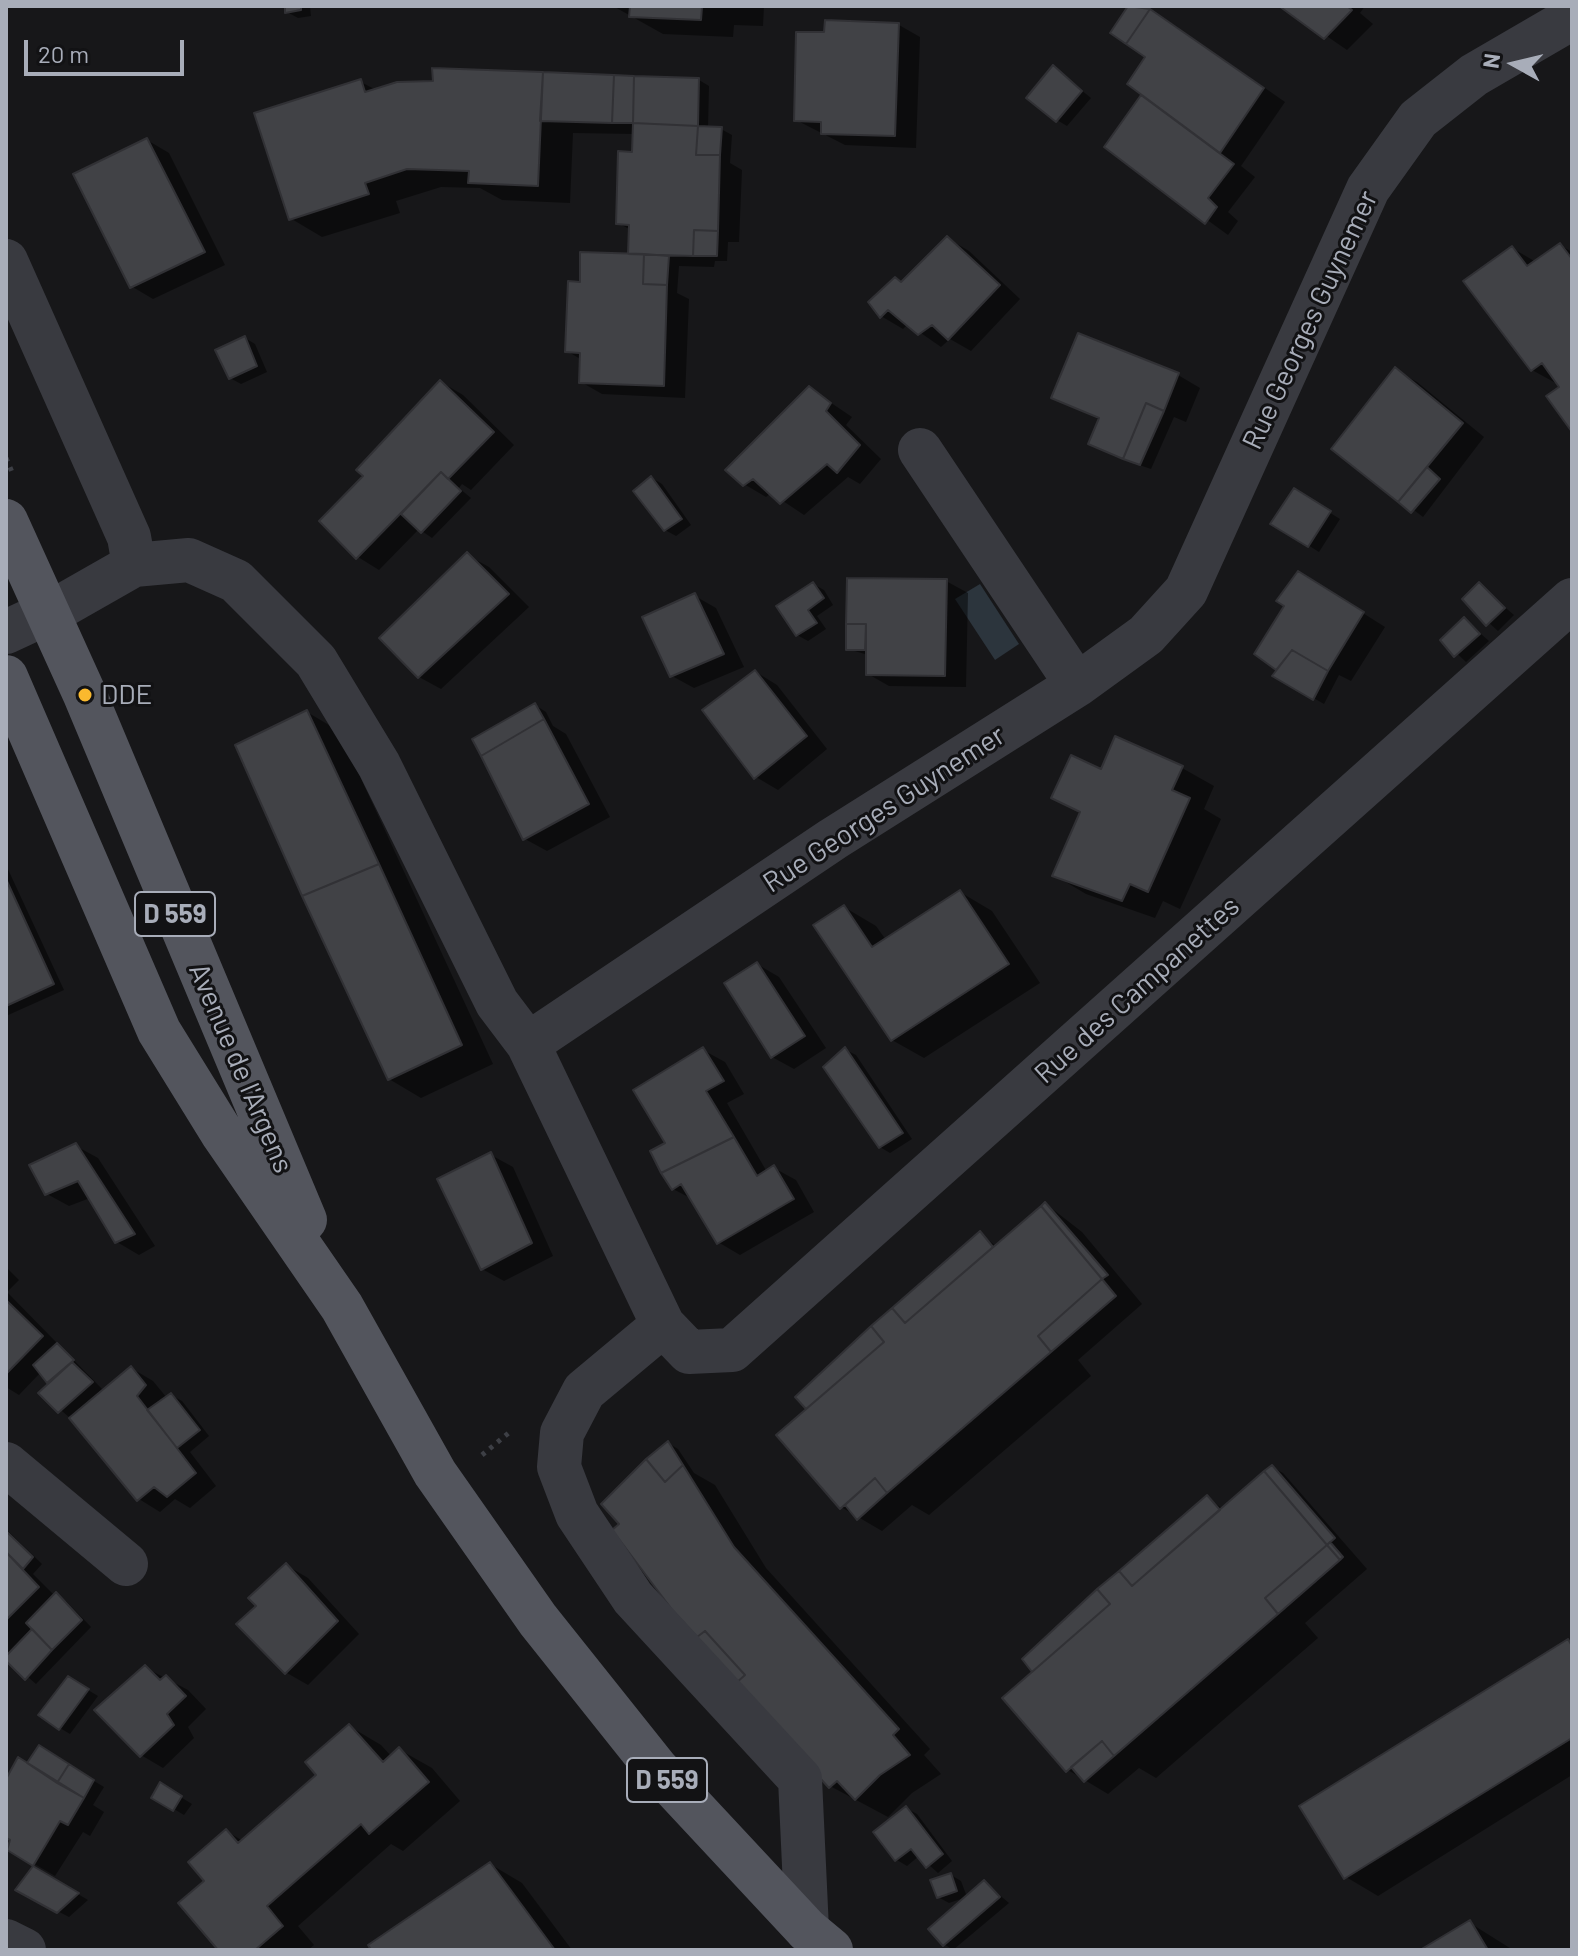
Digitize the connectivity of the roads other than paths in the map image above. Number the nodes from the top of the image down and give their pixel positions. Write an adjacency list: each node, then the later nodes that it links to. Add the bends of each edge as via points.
1 (1572, 18): 10 (street, Rue Georges Guynemer, via 1474,75 1418,119 1368,189 1186,591 1146,635)
2 (6, 261): 5 (street, via 129,537)
3 (920, 450): 10 (street)
4 (6, 521): 7 (main road, Avenue de l'Argens / D 559)
5 (134, 565): 7 (street); 11 (street, via 189,560 236,581 316,661 379,765 497,1003)
6 (1572, 600): 13 (street, Rue des Campanettes, via 732,1350)
7 (47, 612): 8 (street); 12 (main road, Avenue de l'Argens / D 559)
8 (6, 632)
9 (6, 677): 12 (main road, Avenue de l'Argens / D 559, via 159,1031)
10 (1077, 685): 11 (street, Rue Georges Guynemer, via 833,839)
11 (528, 1044): 13 (street)
12 (342, 1307): 16 (main road, Avenue de l'Argens / D 559, via 435,1473 538,1620 656,1768)
13 (676, 1338): 16 (street, via 584,1391 562,1433 559,1467 577,1514 633,1598 800,1779)
14 (6, 1464): 15 (street)
15 (126, 1564)
16 (819, 1940)
17 (6, 1941): 18 (street)
18 (24, 1950)

